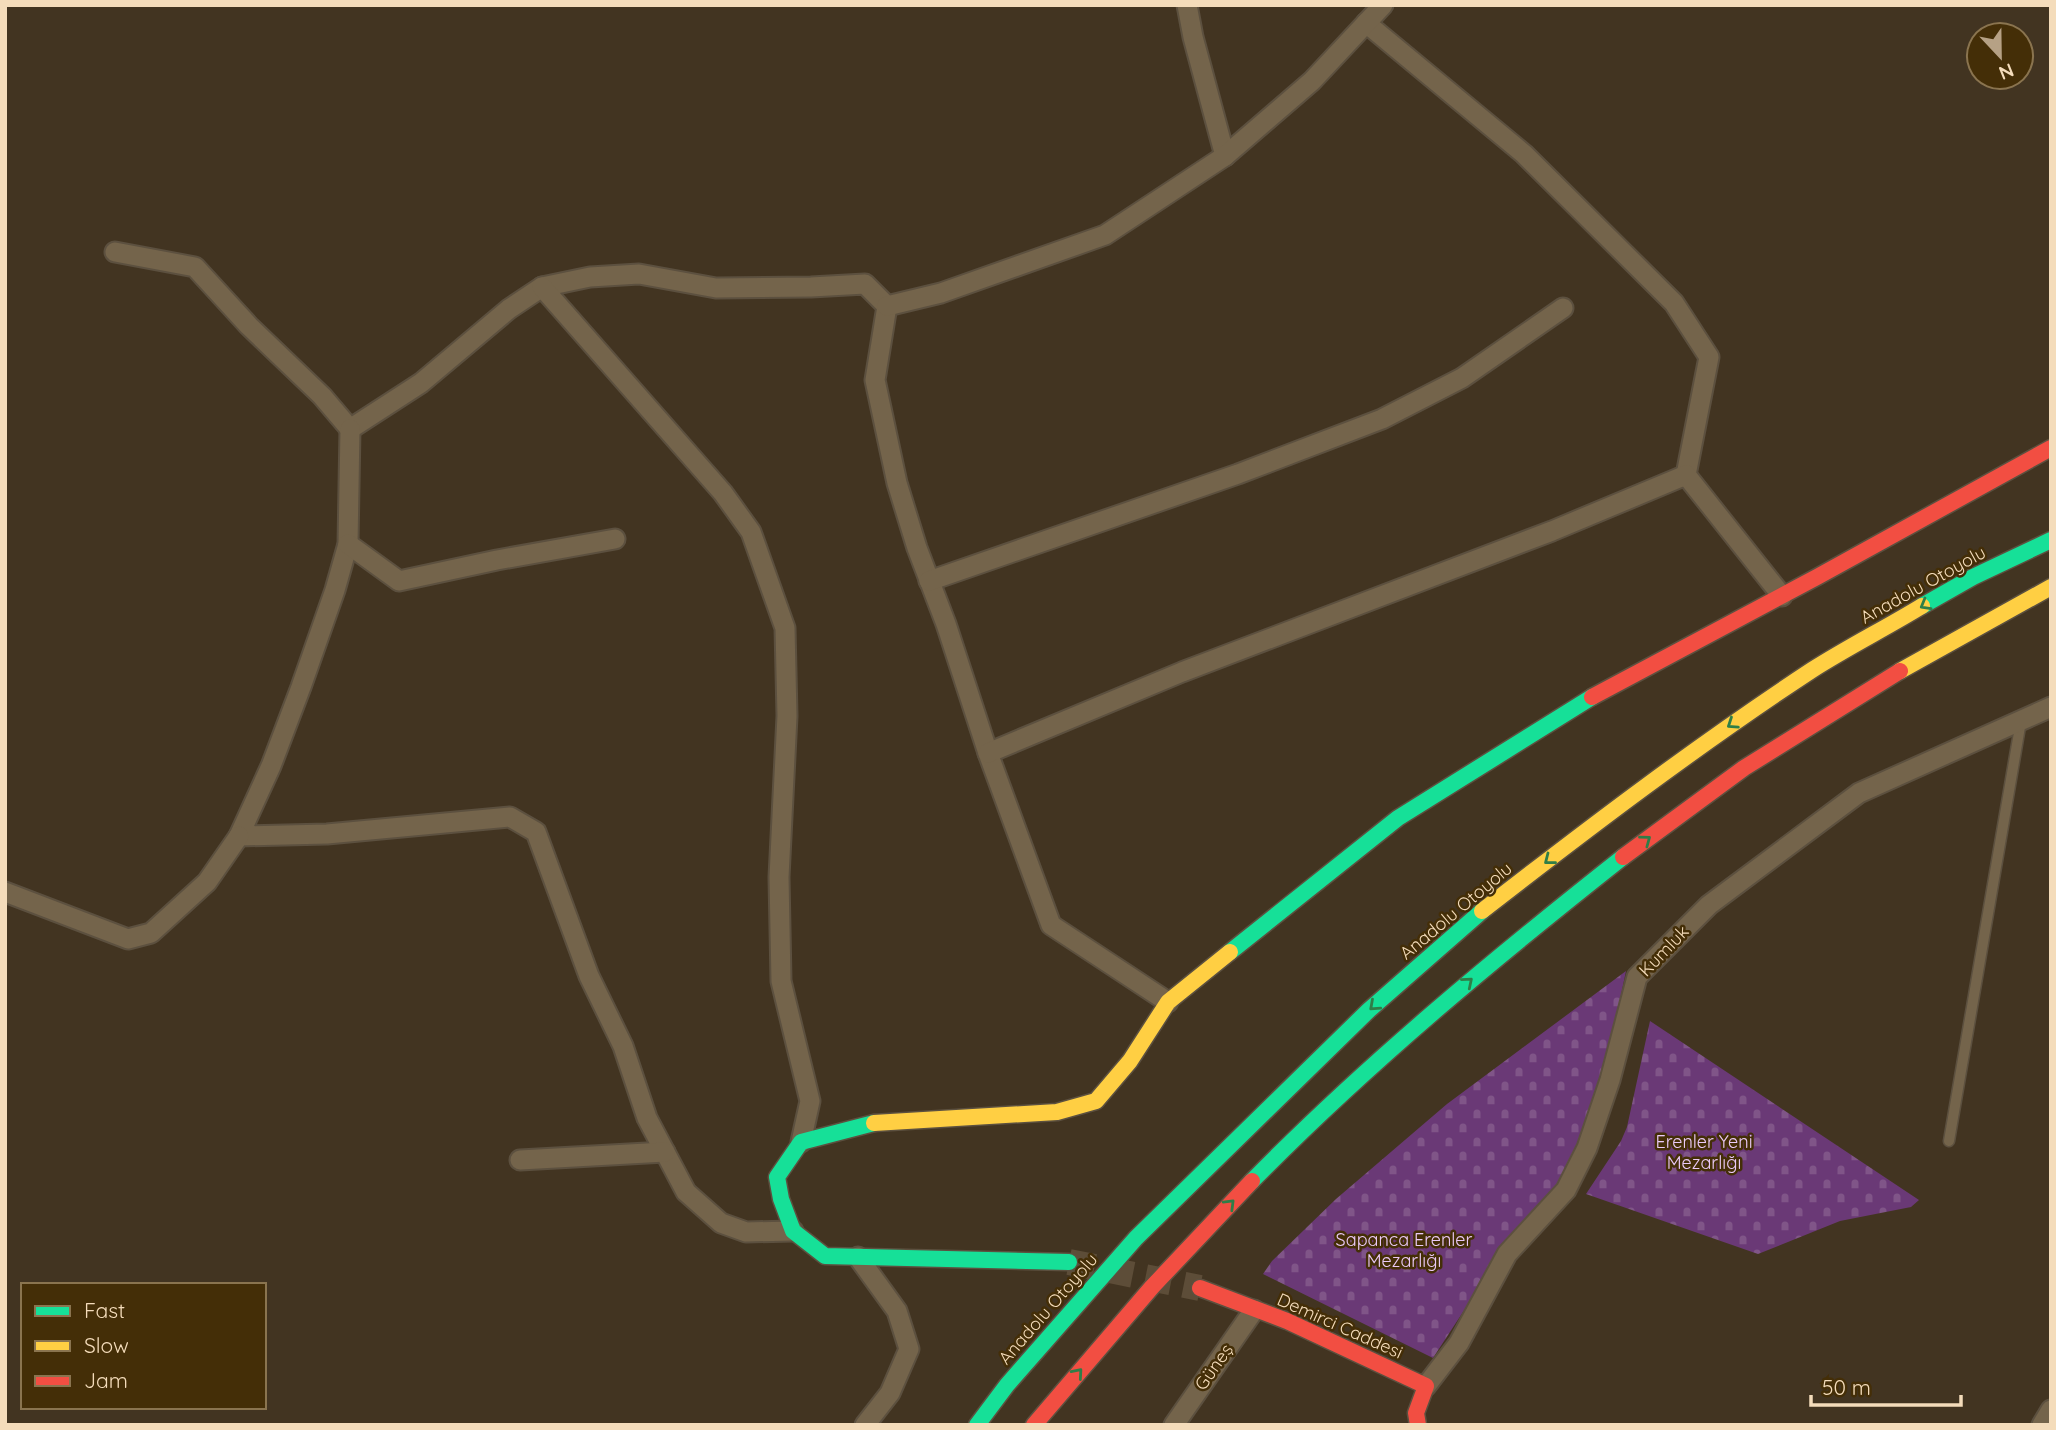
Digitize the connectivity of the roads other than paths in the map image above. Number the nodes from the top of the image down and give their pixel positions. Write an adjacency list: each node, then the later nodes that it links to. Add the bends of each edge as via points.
1 (1187, 5): 4 (street)
2 (1383, 5): 3 (street)
3 (1366, 23): 4 (street, via 1312,81); 11 (street, via 1524,154 1674,303 1709,357)
4 (1225, 156): 7 (street, via 1105,235 941,293)
5 (115, 252): 9 (street, via 195,267)
6 (542, 287): 7 (street, via 590,277 639,274 716,288 865,284); 9 (street, via 421,383); 25 (street, via 723,493 751,532 785,628 781,981 810,1101)
7 (887, 306): 15 (street, via 875,380 897,483)
8 (1563, 308): 15 (street, via 1462,378 1382,419)
9 (350, 429): 14 (street)
10 (2051, 448): 17 (main road)
11 (1686, 475): 17 (street); 20 (street, via 1182,672)
12 (615, 539): 14 (street, via 399,581)
13 (2051, 540): 36 (main road, Anadolu Otoyolu, one-way to 36, via 1973,577 1814,669 1700,746 1476,916 1369,1010 1136,1238)
14 (348, 544): 21 (street, via 301,687)
15 (929, 581): 20 (street)
16 (2051, 587): 37 (main road, one-way to 16, via 1180,1255 1285,1149 1395,1043 1504,951 1723,782 1971,629)
17 (1782, 596): 23 (main road, via 1598,693 1398,818)
18 (2051, 707): 19 (street, Kumluk)
19 (2021, 721): 24 (lane); 33 (street, Kumluk, via 1859,793 1709,905 1637,977 1610,1080 1587,1148 1566,1190 1507,1254 1459,1343)
20 (988, 754): 23 (street, via 1051,925)
21 (239, 836): 22 (street, via 207,882 150,933 128,939); 26 (street, via 327,834 510,817 536,832 589,976)
22 (5, 892)
23 (1168, 1002): 25 (main road, via 1130,1061 1096,1101 1057,1112 872,1123)
24 (1949, 1141)
25 (801, 1142): 28 (main road, via 778,1177 780,1199)
26 (665, 1152): 27 (street); 28 (street, via 686,1192 721,1223 746,1232)
27 (520, 1160)
28 (793, 1231): 29 (main road, via 825,1256)
29 (858, 1257): 30 (main road); 35 (street, via 897,1311 909,1349 890,1393)
30 (1069, 1262)
31 (1200, 1288): 32 (main road, Demirci Caddesi)
32 (1254, 1310): 33 (main road, Demirci Caddesi); 38 (street, Güneş)
33 (1426, 1386): 39 (main road, via 1416,1413)
34 (2051, 1410): 40 (street)
35 (865, 1425)
36 (976, 1425)
37 (1034, 1425)
38 (1174, 1425)
39 (1418, 1425)
40 (2042, 1425)

